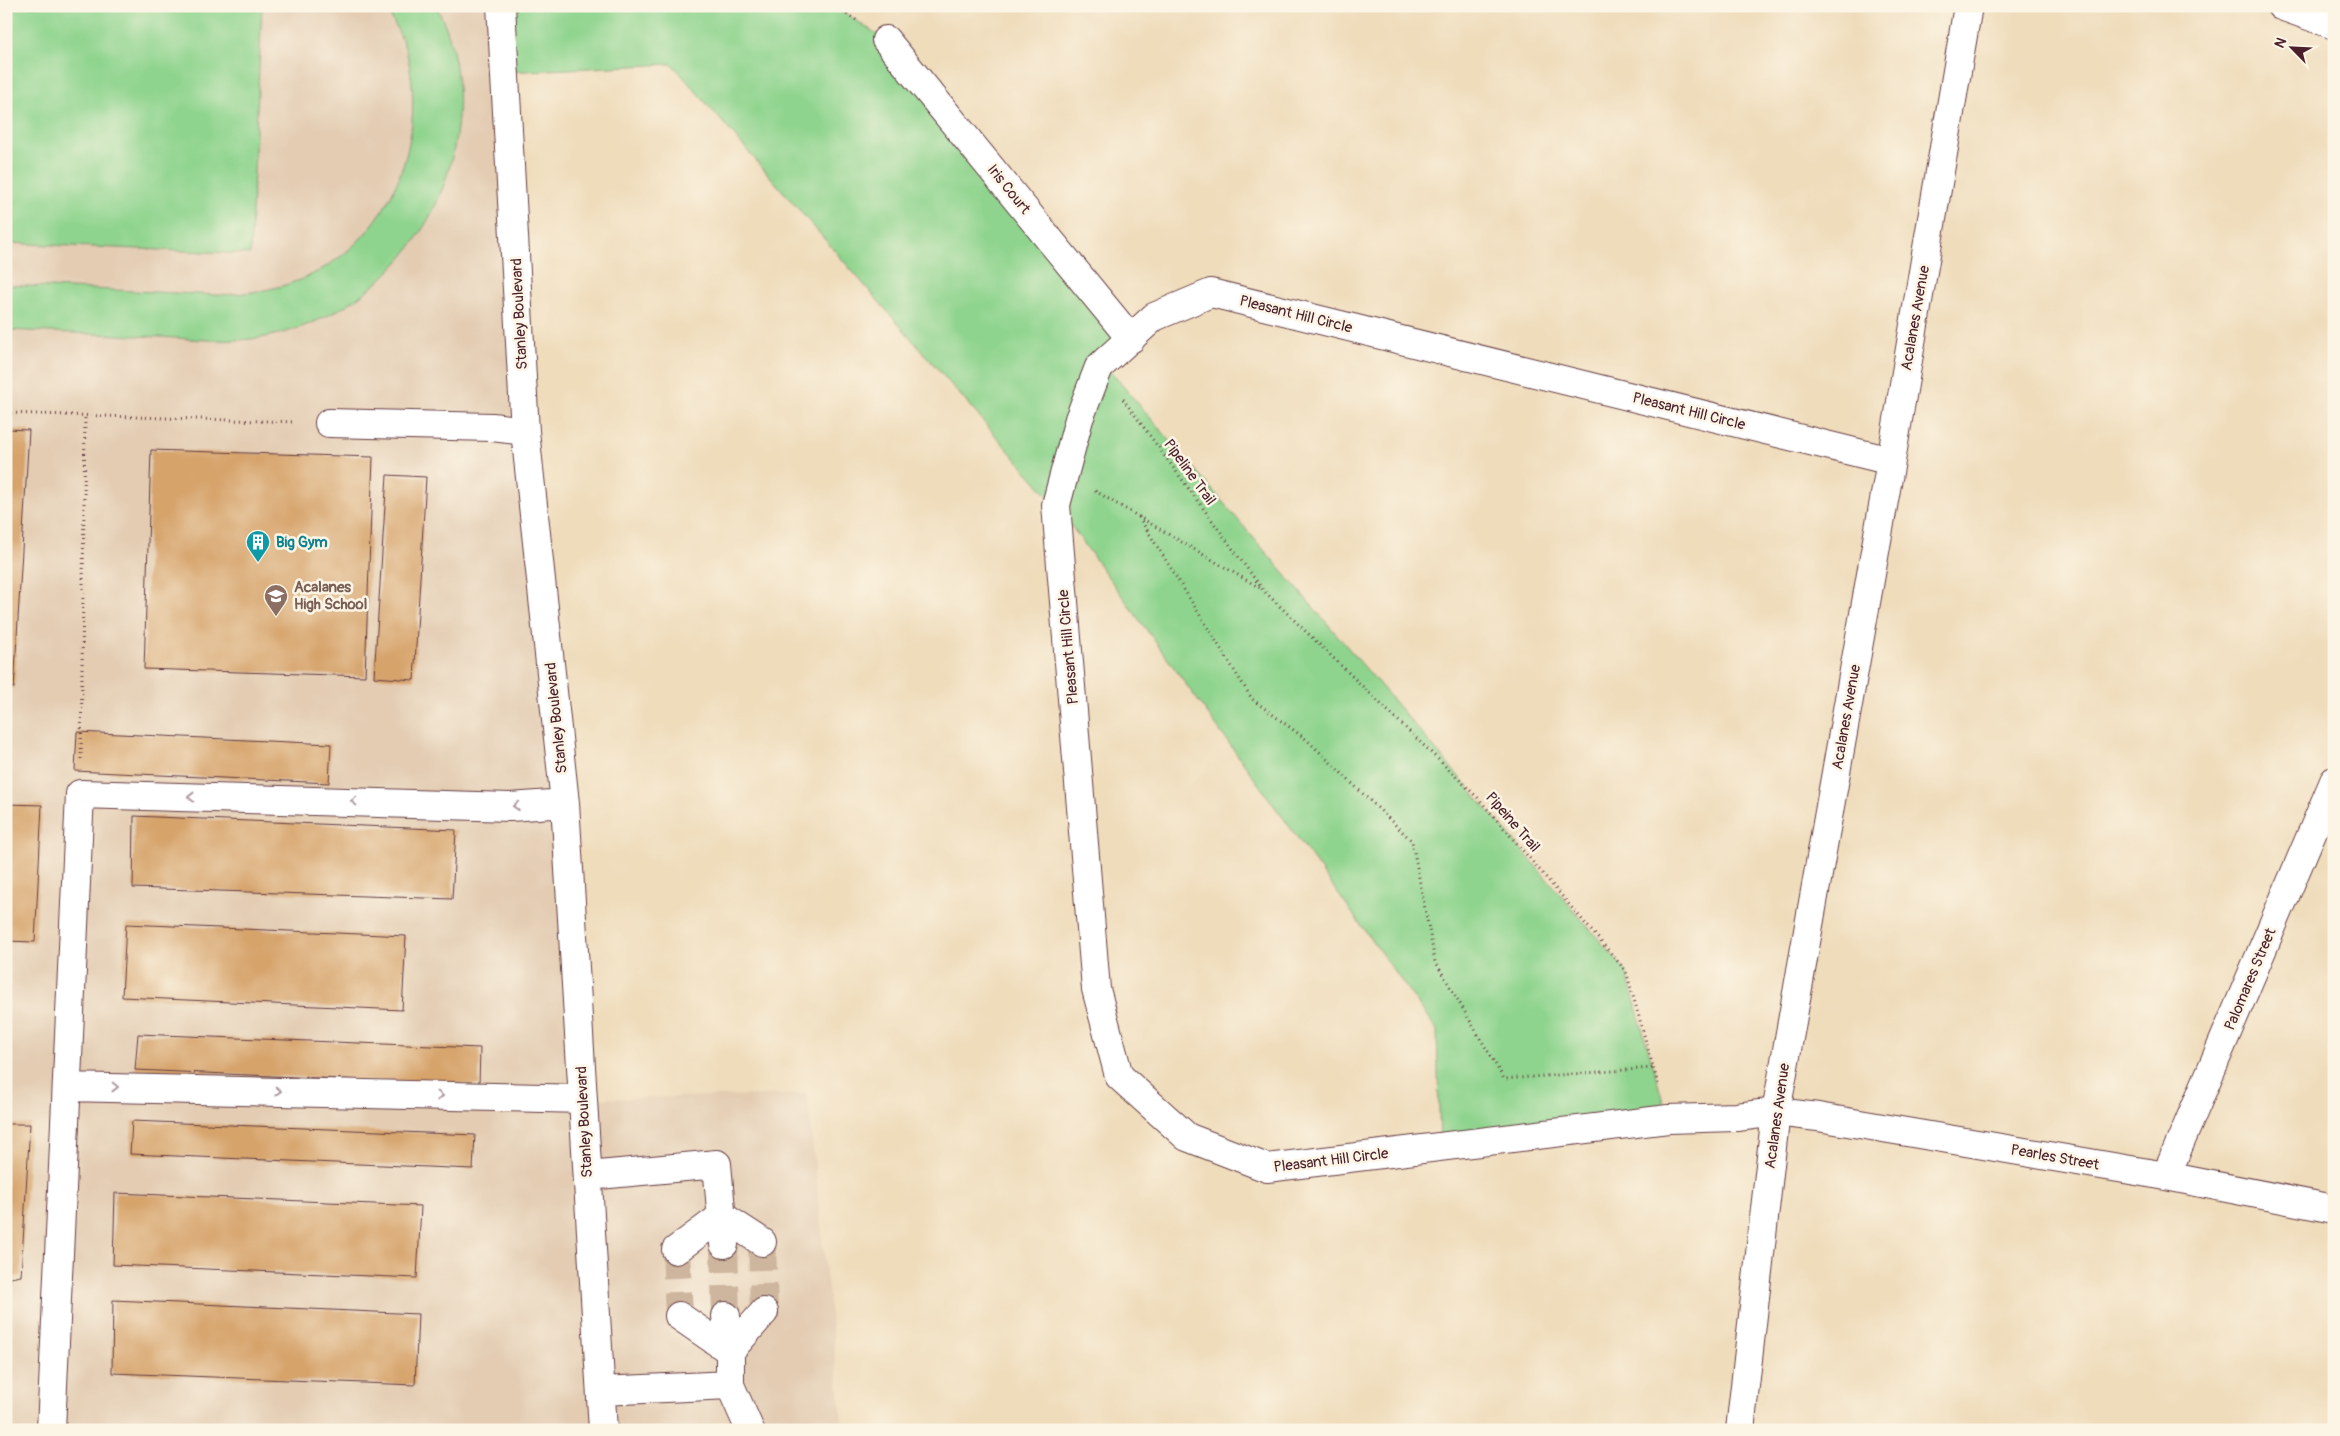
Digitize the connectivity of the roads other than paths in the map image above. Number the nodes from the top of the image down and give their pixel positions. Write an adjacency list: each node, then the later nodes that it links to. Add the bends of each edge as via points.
1 (501, 6): 8 (street, Stanley Boulevard)
2 (1968, 6): 9 (street, Acalanes Avenue)
3 (2281, 6): 4 (street)
4 (2334, 25)
5 (886, 40): 6 (street, Iris Court)
6 (1131, 339): 9 (street, Pleasant Hill Circle, via 1154,317 1211,293); 14 (street, Pleasant Hill Circle, via 1099,367 1079,420 1056,505 1096,989 1119,1076 1187,1137 1267,1168 1668,1119 1738,1117)
7 (329, 423): 8 (street, via 492,427)
8 (525, 431): 11 (street, Stanley Boulevard)
9 (1891, 461): 14 (street, Acalanes Avenue)
10 (2334, 781): 16 (street, Palomares Street)
11 (565, 803): 12 (street, one-way to 12, via 510,807 80,794); 13 (street, Stanley Boulevard)
12 (67, 1087): 13 (street, one-way to 13); 28 (street)
13 (583, 1099): 15 (street, Stanley Boulevard)
14 (1776, 1112): 16 (street, Pearles Street); 31 (street, Acalanes Avenue)
15 (588, 1176): 18 (street, via 717,1164); 27 (street, Stanley Boulevard)
16 (2166, 1176): 17 (street, Pearles Street)
17 (2334, 1209)
18 (722, 1216): 19 (street); 20 (street); 21 (street)
19 (762, 1242)
20 (724, 1244)
21 (676, 1250)
22 (764, 1312): 25 (street)
23 (679, 1316): 25 (street)
24 (726, 1316): 25 (street)
25 (730, 1351): 26 (street)
26 (730, 1385): 27 (street); 30 (street)
27 (601, 1391): 29 (street, Stanley Boulevard)
28 (50, 1430)
29 (603, 1430)
30 (750, 1430)
31 (1740, 1430)

